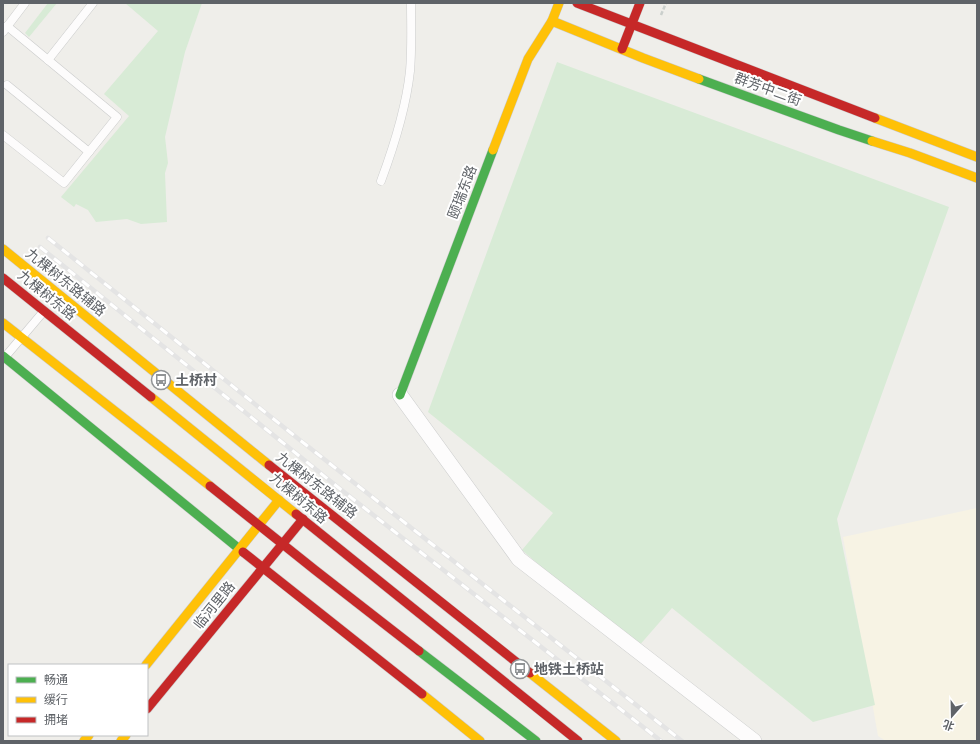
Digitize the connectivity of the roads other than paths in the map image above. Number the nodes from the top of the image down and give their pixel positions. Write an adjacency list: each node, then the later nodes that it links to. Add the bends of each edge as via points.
1 (25, 3): 9 (lane)
2 (93, 3): 11 (lane)
3 (411, 3): 17 (lane, via 411,56 407,90 398,131)
4 (559, 3): 7 (main road, 颐瑞东路)
5 (577, 3): 8 (main road, 群芳中二街)
6 (640, 3): 8 (main road)
7 (552, 21): 10 (main road, 群芳中二街); 24 (main road, 颐瑞东路, via 528,59)
8 (632, 24): 10 (main road); 15 (main road, 群芳中二街)
9 (5, 29): 11 (lane)
10 (622, 49): 16 (main road, 群芳中二街, via 839,130)
11 (48, 60): 14 (lane, via 117,117)
12 (7, 85): 14 (lane)
13 (3, 135): 14 (lane, via 64,183)
14 (89, 152)
15 (977, 157)
16 (977, 178)
17 (381, 182)
18 (3, 249): 36 (main road, 九棵树东路辅路)
19 (3, 278): 20 (main road, 九棵树东路)
20 (45, 311): 22 (lane); 25 (main road, 九棵树东路)
21 (3, 323): 22 (main road)
22 (21, 337): 23 (lane); 27 (main road)
23 (3, 357): 29 (main road)
24 (400, 395): 37 (street, via 519,559)
25 (280, 500): 26 (main road, 九棵树东路); 27 (main road, 临河里路)
26 (303, 519): 28 (main road, 临河里路); 35 (main road, 九棵树东路)
27 (259, 524): 28 (main road); 29 (main road, 临河里路)
28 (283, 544): 30 (main road, 临河里路); 34 (main road)
29 (240, 548): 30 (main road); 31 (main road, 临河里路)
30 (263, 568): 32 (main road, 临河里路); 33 (main road)
31 (147, 664)
32 (148, 708)
33 (480, 741)
34 (536, 741)
35 (578, 741)
36 (616, 741)
37 (754, 741)

